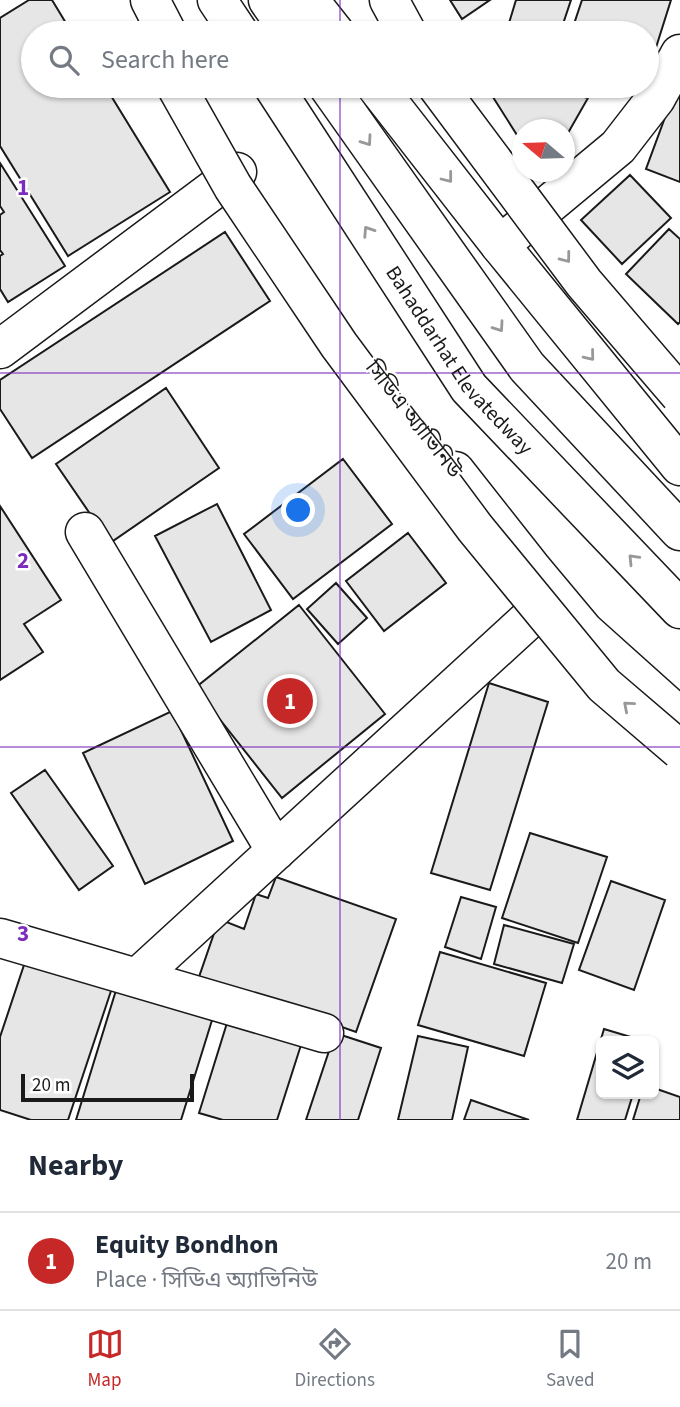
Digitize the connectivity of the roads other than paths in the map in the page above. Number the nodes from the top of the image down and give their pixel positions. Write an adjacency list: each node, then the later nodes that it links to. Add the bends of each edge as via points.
1 (130, 0): 7 (main road)
2 (150, 0): 8 (main road)
3 (217, 0): 9 (main road)
4 (268, 0): 10 (main road)
5 (309, 0): 11 (main road)
6 (389, 0): 12 (main road)
7 (141, 21)
8 (161, 21)
9 (231, 21)
10 (283, 21)
11 (326, 21)
12 (400, 21)
13 (680, 54): 14 (main road)
14 (659, 92)
15 (183, 98): 32 (main road, one-way to 15, bridge, via 604,685 475,528 338,345 233,187)
16 (199, 98): 22 (main road, সিডিএ অ্যাভিনিউ)
17 (281, 98): 30 (main road, Bahaddarhat Elevatedway, one-way to 17, via 469,388)
18 (336, 98): 27 (main road, one-way to 27, via 527,367)
19 (385, 98): 23 (main road, one-way to 23)
20 (446, 98): 25 (main road, one-way to 25, bridge, via 584,282)
21 (656, 98): 23 (main road, via 618,147)
22 (237, 172): 24 (main road); 29 (main road, সিডিএ অ্যাভিনিউ, via 310,286)
23 (500, 245): 26 (main road, one-way to 26)
24 (0, 349)
25 (680, 395)
26 (680, 466)
27 (680, 531)
28 (85, 532): 33 (main road)
29 (554, 596): 31 (main road, সিডিএ অ্যাভিনিউ, via 584,631); 33 (main road)
30 (680, 609)
31 (680, 717)
32 (680, 751)
33 (276, 850): 35 (main road)
34 (0, 938): 35 (main road)
35 (136, 978): 36 (main road)
36 (324, 1033)

